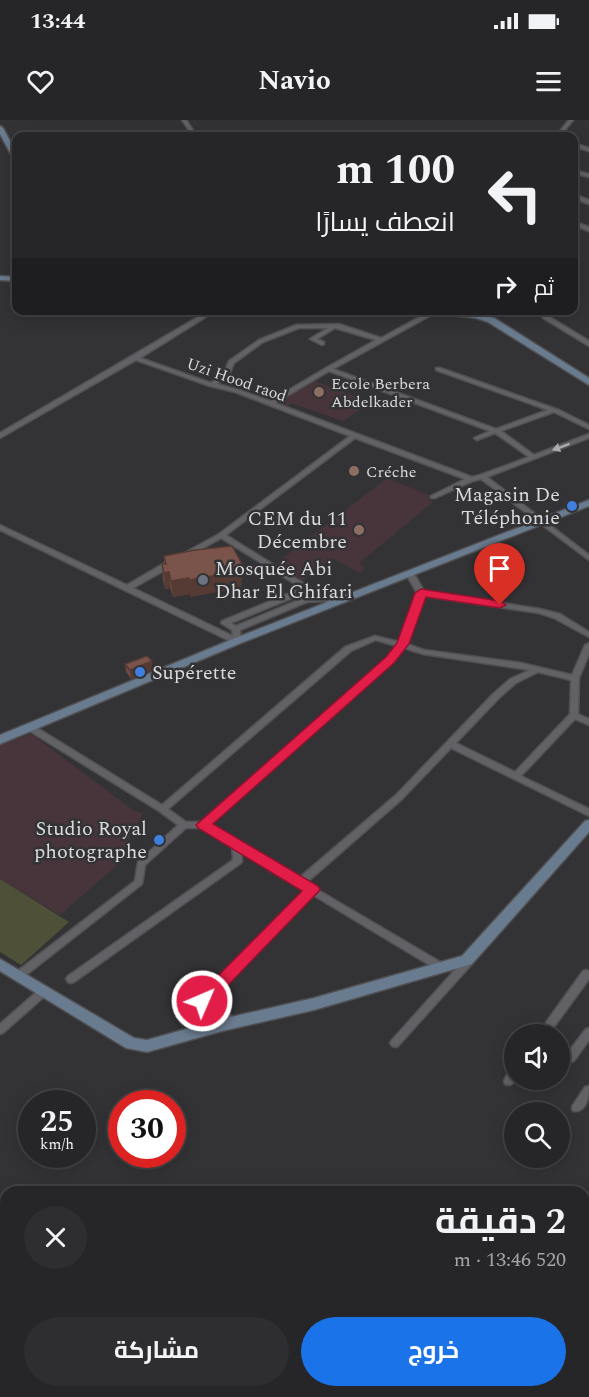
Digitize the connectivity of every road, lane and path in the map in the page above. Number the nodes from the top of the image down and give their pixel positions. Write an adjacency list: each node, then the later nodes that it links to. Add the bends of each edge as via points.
1 (572, 120): 3 (street)
2 (0, 128): 4 (main road)
3 (562, 132)
4 (12, 150)
5 (207, 315): 9 (street, Uzi Hood raod)
6 (421, 315): 11 (street)
7 (467, 315): 17 (main road, via 491,320)
8 (544, 315): 13 (street)
9 (198, 321): 14 (street, Uzi Hood raod)
10 (334, 326): 11 (street); 12 (street, via 313,339); 18 (street, via 298,326 261,341 231,362 227,374)
11 (381, 340): 15 (street)
12 (322, 343)
13 (589, 344)
14 (135, 358): 18 (street, Uzi Hood raod); 23 (street)
15 (328, 369): 19 (street); 22 (street)
16 (438, 369): 20 (street)
17 (587, 380)
18 (212, 385): 19 (street, Uzi Hood raod)
19 (270, 404): 24 (street, Uzi Hood raod)
20 (553, 410): 21 (street); 22 (street)
21 (589, 427)
22 (496, 431): 26 (street); 27 (street)
23 (0, 436)
24 (354, 436): 29 (street, Uzi Hood raod); 34 (street)
25 (589, 436): 27 (street, one-way to 27)
26 (477, 438)
27 (533, 457): 28 (street)
28 (482, 477): 29 (street); 32 (street)
29 (471, 479): 30 (street)
30 (434, 497)
31 (589, 503): 32 (main road)
32 (542, 522): 35 (street); 36 (main road)
33 (0, 527): 37 (street)
34 (221, 535): 37 (street); 40 (street)
35 (589, 558)
36 (410, 574): 38 (street); 40 (main road)
37 (129, 587): 41 (street)
38 (421, 593): 42 (street, via 540,610); 43 (street)
39 (306, 600): 40 (street); 41 (street); 41 (street, via 298,593 225,622)
40 (327, 601): 41 (main road)
41 (236, 635): 49 (main road)
42 (589, 635)
43 (403, 644): 45 (street, via 423,652); 53 (street, via 375,638 348,649); 57 (street, via 390,660)
44 (589, 645): 46 (street)
45 (537, 669): 46 (street); 51 (street, via 513,681)
46 (575, 678): 47 (street)
47 (574, 715): 48 (street); 52 (street)
48 (589, 722)
49 (31, 728): 50 (main road); 53 (street)
50 (0, 740)
51 (451, 744): 52 (street); 59 (street, via 399,797)
52 (516, 776): 54 (street)
53 (162, 809): 56 (street)
54 (589, 813)
55 (589, 824): 61 (main road)
56 (184, 825): 57 (street); 63 (street, via 141,864 139,882)
57 (203, 825): 58 (street)
58 (236, 844): 59 (street); 65 (street, via 238,861)
59 (300, 883): 60 (street)
60 (312, 890): 62 (street); 67 (street, via 202,1001)
61 (466, 960): 62 (main road); 71 (street)
62 (440, 966): 67 (main road, via 314,1004)
63 (6, 971): 66 (main road)
64 (589, 975): 68 (street)
65 (71, 979)
66 (43, 992): 67 (main road, via 131,1044 147,1046); 69 (street)
67 (234, 1023)
68 (550, 1024)
69 (0, 1030)
70 (589, 1032): 72 (street)
71 (395, 1043)
72 (570, 1058)
73 (589, 1090): 74 (street)
74 (577, 1108)

